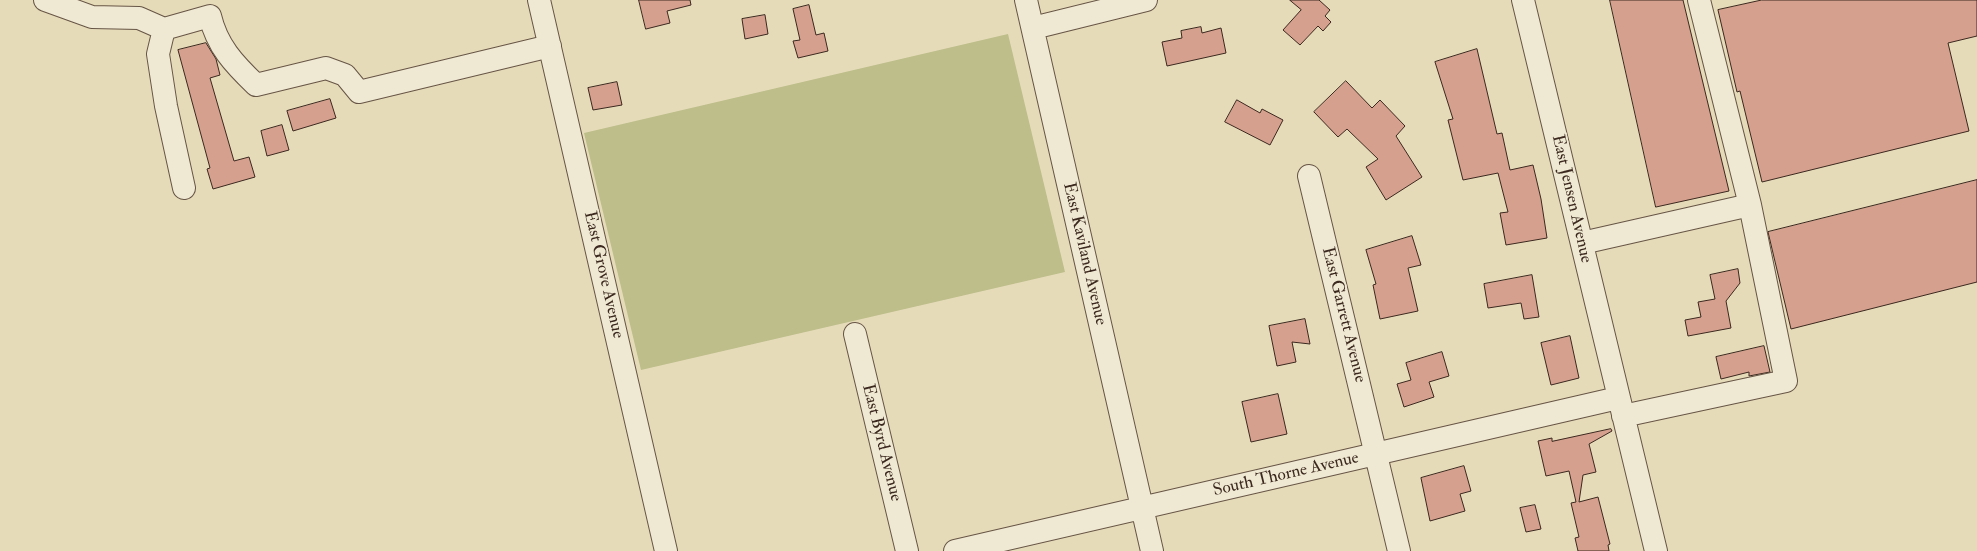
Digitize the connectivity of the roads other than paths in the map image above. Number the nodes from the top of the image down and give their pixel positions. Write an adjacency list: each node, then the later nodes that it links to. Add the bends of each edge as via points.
1 (45, 0): 8 (street, via 92,17 139,18)
2 (539, 0): 9 (street, East Grove Avenue)
3 (1026, 0): 7 (street, East Kaviland Avenue)
4 (1146, 0): 7 (street)
5 (1523, 0): 13 (street, East Jensen Avenue)
6 (1699, 0): 12 (street)
7 (1033, 28): 17 (street, East Kaviland Avenue)
8 (164, 29): 9 (street, via 210,16 214,30 232,62 256,85 326,68 345,75 359,92); 11 (street, via 158,54 166,106)
9 (550, 46): 18 (street, East Grove Avenue)
10 (1309, 176): 16 (street, East Garrett Avenue)
11 (184, 188)
12 (1750, 204): 13 (street); 15 (street, South Thorne Avenue, via 1786,381)
13 (1582, 243): 15 (street, East Jensen Avenue)
14 (855, 334): 19 (street, East Byrd Avenue)
15 (1620, 407): 16 (street, South Thorne Avenue); 23 (street, East Jensen Avenue)
16 (1376, 454): 17 (street, South Thorne Avenue); 22 (street, East Garrett Avenue)
17 (1142, 508): 20 (street, South Thorne Avenue); 21 (street, East Kaviland Avenue)
18 (666, 551)
19 (907, 551)
20 (955, 551)
21 (1152, 551)
22 (1400, 551)
23 (1656, 551)

